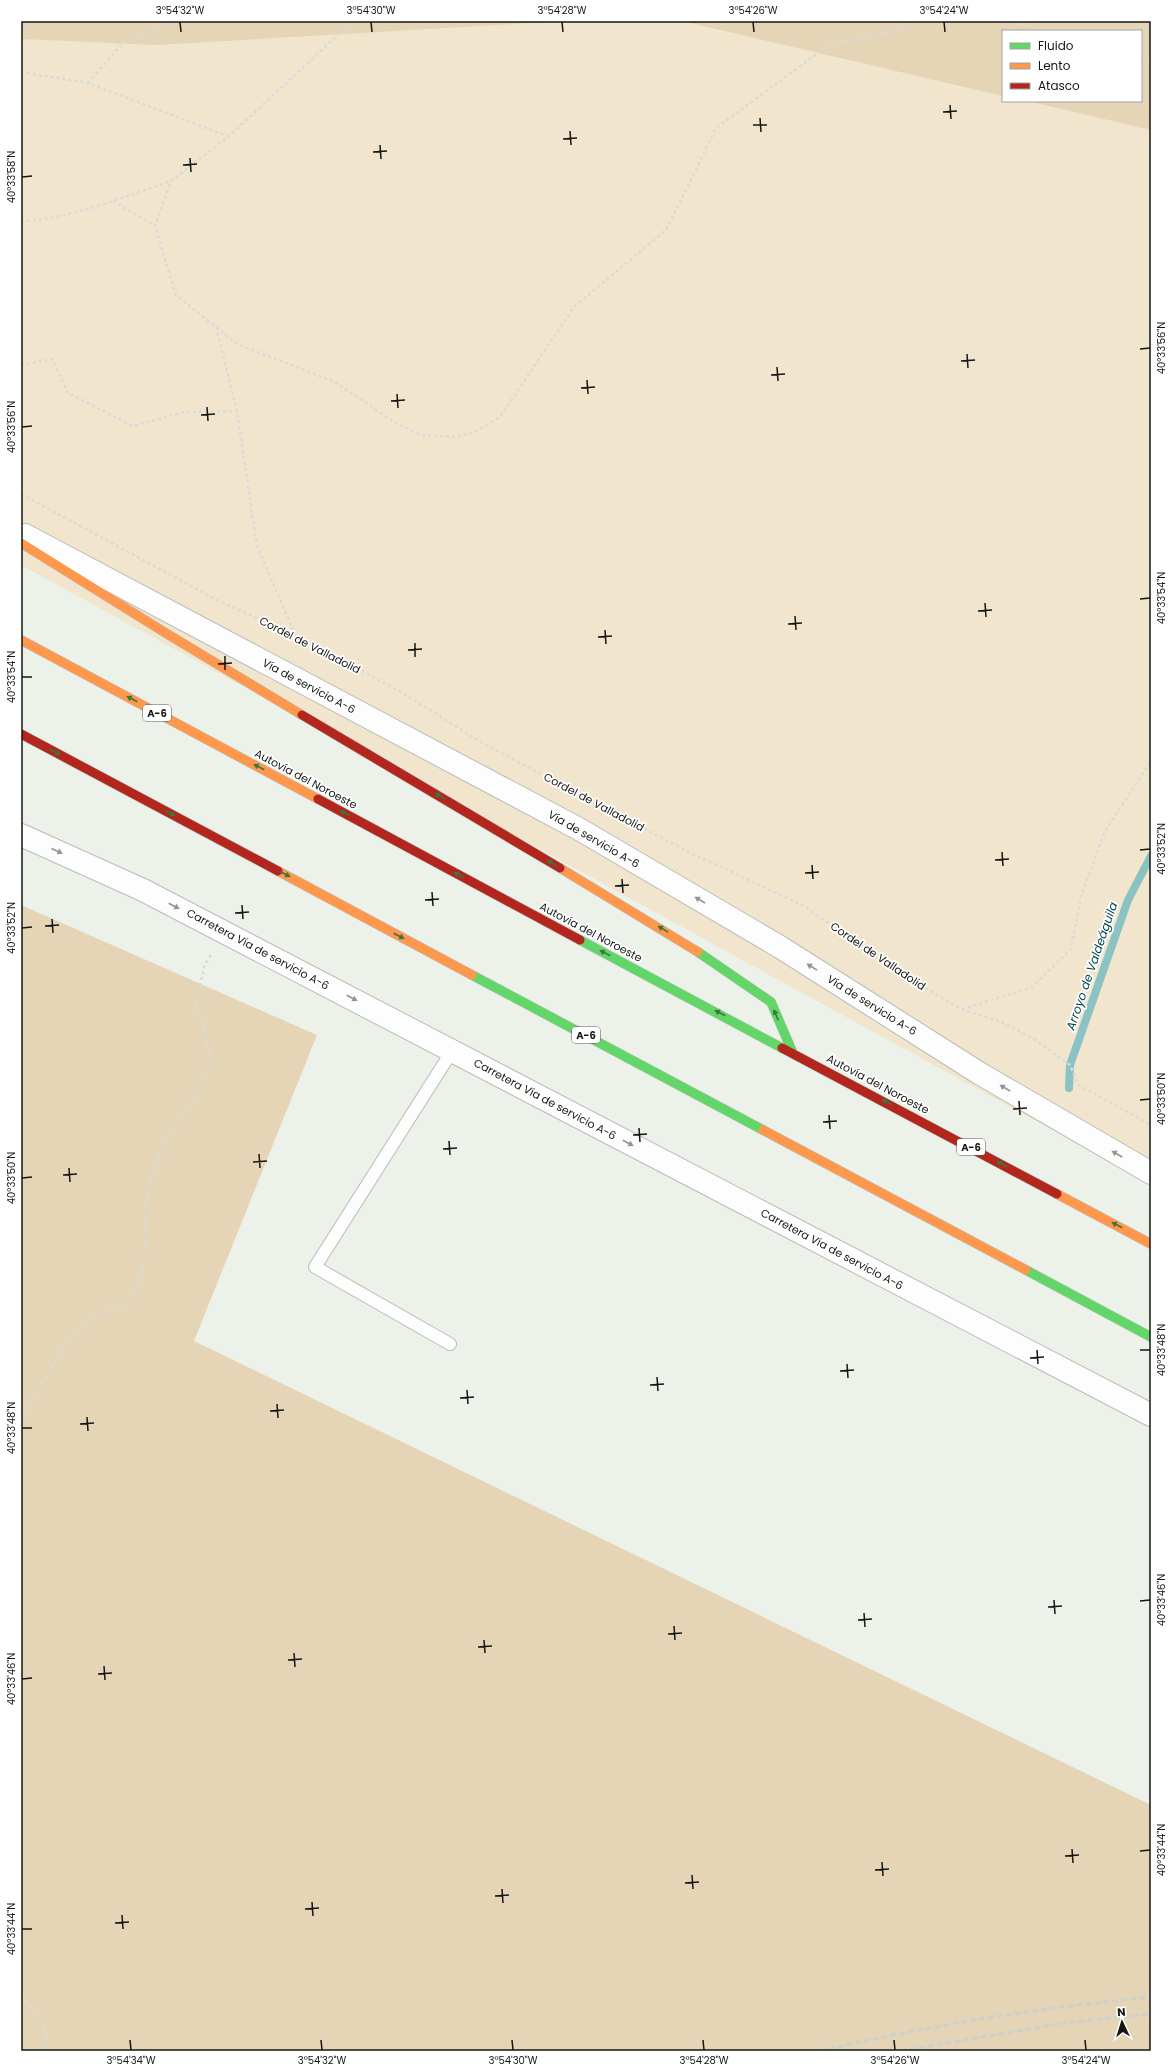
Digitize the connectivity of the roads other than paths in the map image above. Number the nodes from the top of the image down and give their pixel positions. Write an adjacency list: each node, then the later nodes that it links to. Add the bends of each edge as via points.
1 (21, 533): 8 (street, Vía de servicio A-6, one-way to 1, via 979,1073 780,948 579,830)
2 (21, 544): 7 (highway, one-way to 2, via 771,1002 679,939)
3 (21, 640): 7 (highway, Autovía del Noroeste / A-6, one-way to 3)
4 (21, 734): 10 (highway, A-6, one-way to 10)
5 (21, 835): 6 (street, Carretera Vía de servicio A-6, one-way to 6, via 143,890)
6 (452, 1051): 11 (lane, via 315,1267); 12 (street, Carretera Vía de servicio A-6, one-way to 12)
7 (792, 1051): 9 (highway, Autovía del Noroeste / A-6, one-way to 7)
8 (1151, 1173)
9 (1151, 1244)
10 (1151, 1337)
11 (450, 1344)
12 (1151, 1415)

